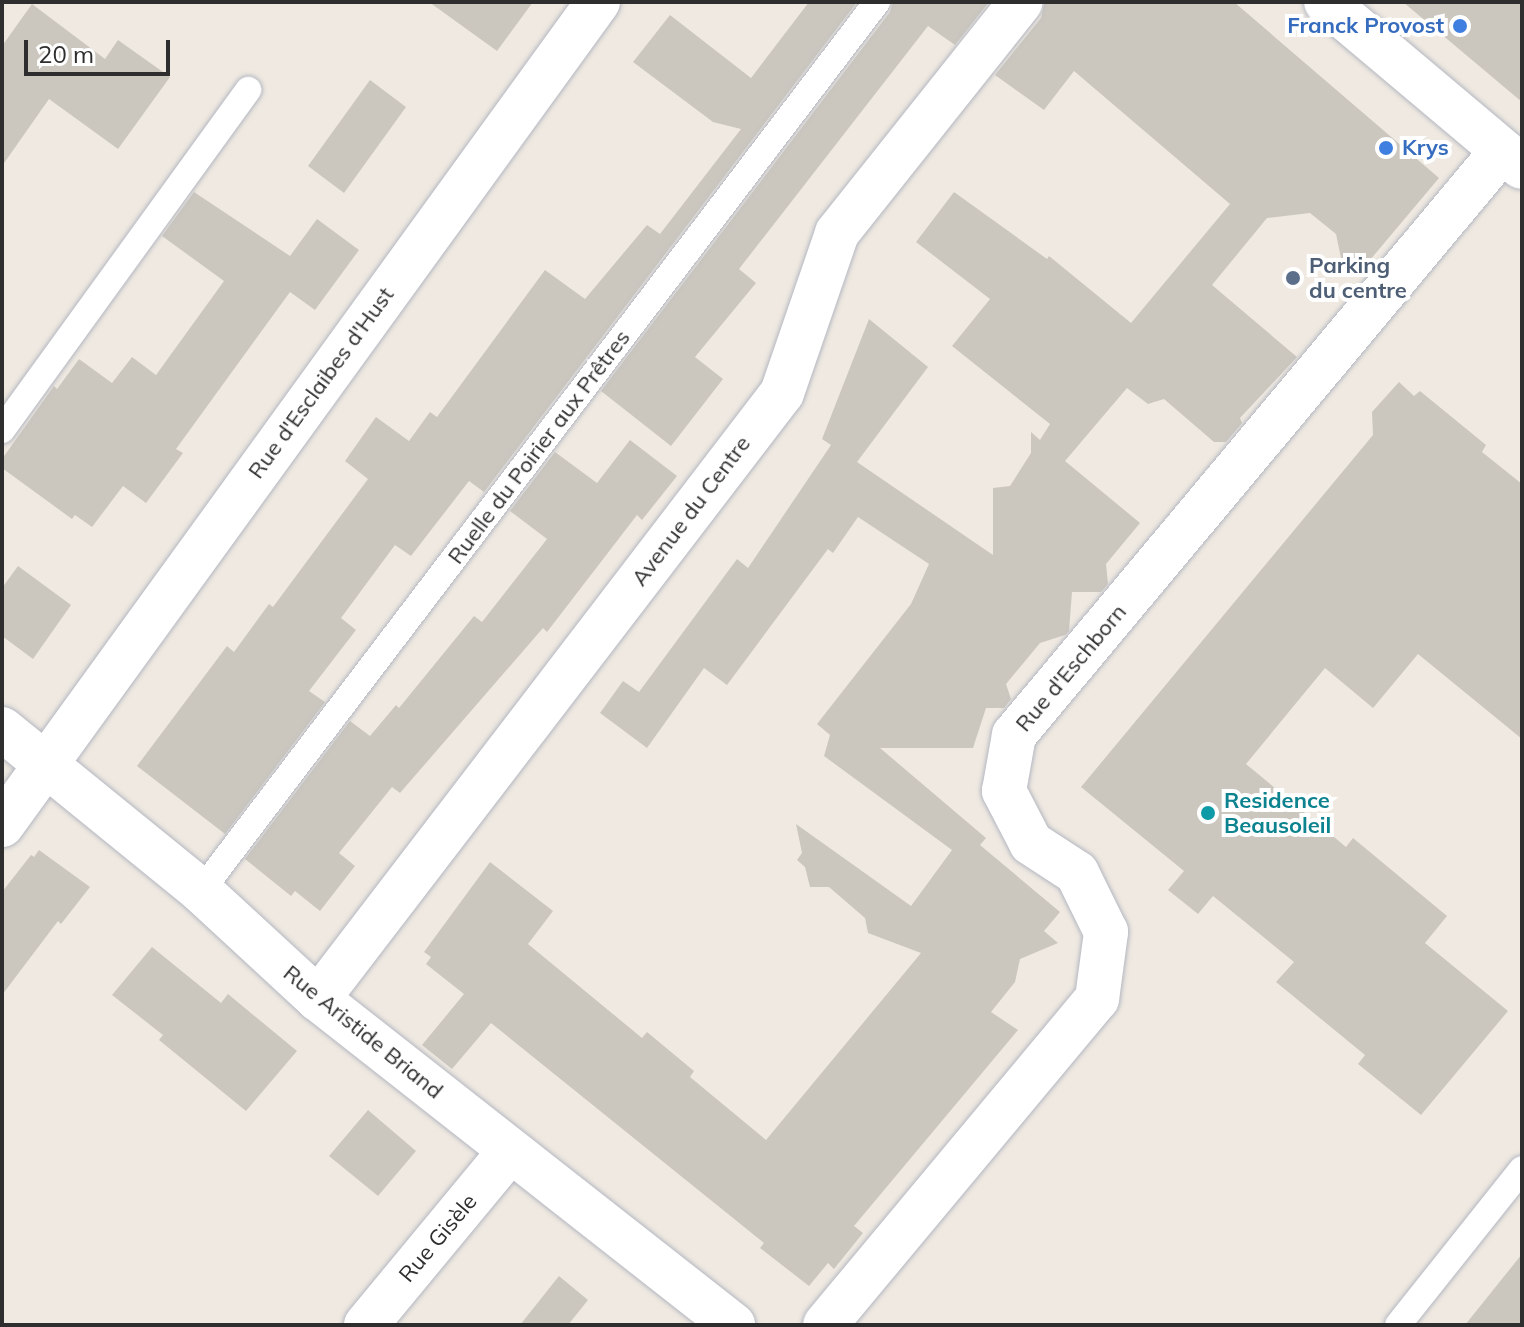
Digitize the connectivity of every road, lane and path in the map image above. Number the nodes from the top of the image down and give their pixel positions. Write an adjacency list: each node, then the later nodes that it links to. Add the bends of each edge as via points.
1 (598, 2): 9 (street, Rue d'Esclaibes d'Hust)
2 (877, 2): 11 (lane, Ruelle du Poirier aux Prêtres)
3 (1021, 2): 12 (street, Avenue du Centre, via 837,233 782,393)
4 (1326, 2): 6 (street)
5 (248, 90): 7 (lane)
6 (1512, 159): 17 (street, Rue d'Eschborn, via 1014,735 1004,791 1031,843 1077,873 1106,932 1097,999)
7 (2, 430)
8 (2, 729): 9 (street, Rue Aristide Briand)
9 (46, 766): 10 (street, Rue d'Esclaibes d'Hust); 11 (street, Rue Aristide Briand)
10 (2, 825)
11 (201, 891): 12 (street, Rue Aristide Briand)
12 (318, 999): 13 (street, Rue Aristide Briand)
13 (510, 1151): 15 (street, Rue Gisèle); 16 (street, Rue Aristide Briand)
14 (1522, 1169): 18 (lane)
15 (366, 1325)
16 (733, 1325)
17 (825, 1325)
18 (1398, 1325)

